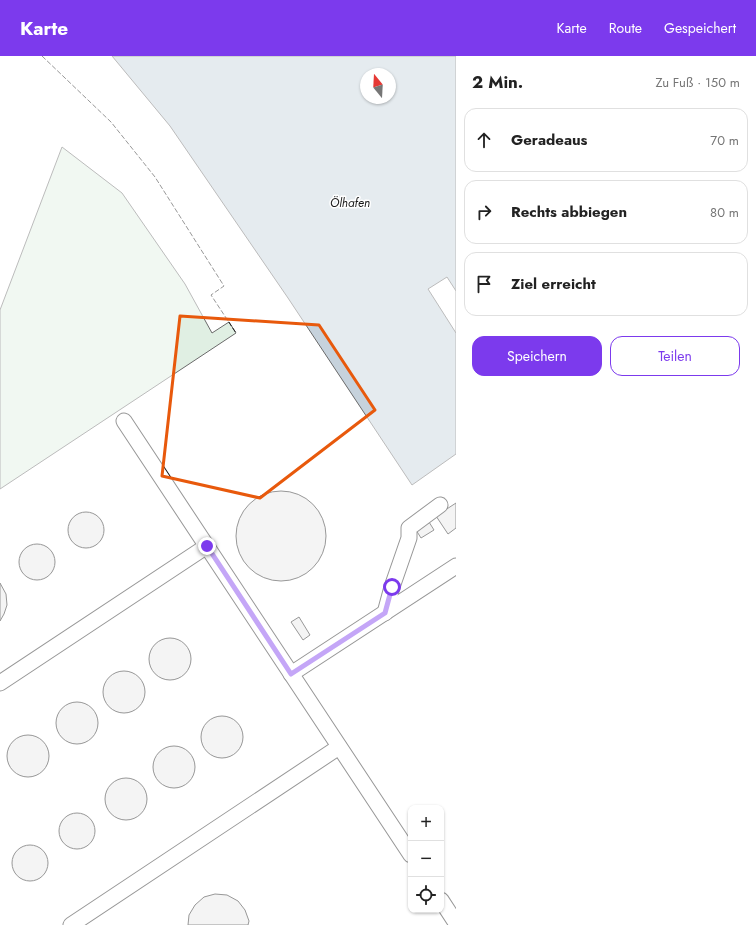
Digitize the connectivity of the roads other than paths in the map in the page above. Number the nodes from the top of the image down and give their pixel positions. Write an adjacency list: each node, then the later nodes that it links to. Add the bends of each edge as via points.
1 (124, 421): 3 (street)
2 (440, 505): 5 (street, via 409,528 409,538)
3 (207, 546): 6 (street); 7 (street)
4 (456, 566): 5 (street)
5 (385, 613): 6 (street)
6 (291, 674): 8 (street)
7 (0, 683)
8 (340, 747): 9 (street); 12 (street)
9 (408, 850)
10 (444, 905): 11 (street)
11 (456, 923)
12 (71, 925)

